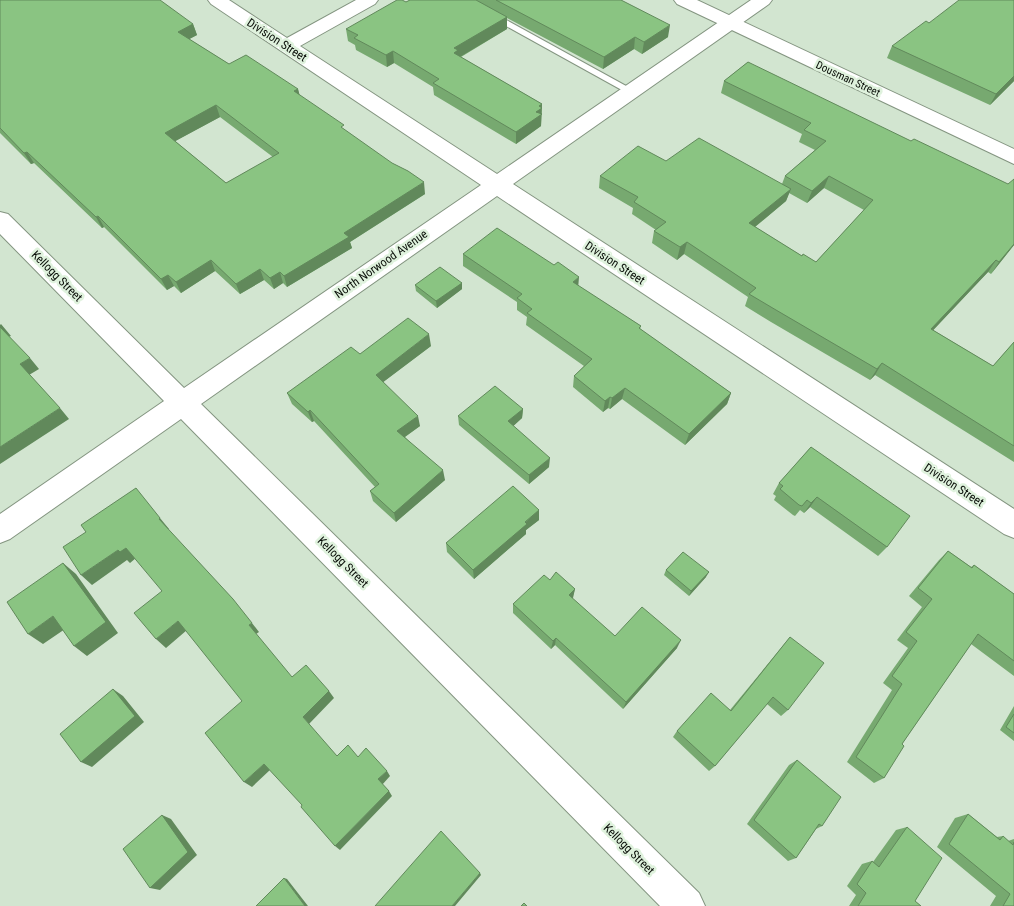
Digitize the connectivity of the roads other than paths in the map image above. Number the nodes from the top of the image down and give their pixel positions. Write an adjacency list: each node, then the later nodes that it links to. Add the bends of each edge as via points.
1 (217, 0): 7 (street, Division Street)
2 (369, 0): 7 (street)
3 (463, 0): 8 (lane)
4 (683, 0): 6 (street, Dousman Street)
5 (763, 0): 6 (street, North Norwood Avenue)
6 (731, 23): 8 (street, North Norwood Avenue); 9 (street, Dousman Street)
7 (286, 46): 10 (street, Division Street)
8 (632, 92): 10 (street, North Norwood Avenue)
9 (1012, 154)
10 (496, 184): 12 (street, North Norwood Avenue); 13 (street, Division Street)
11 (0, 220): 12 (street, Kellogg Street)
12 (183, 402): 14 (street, North Norwood Avenue); 15 (street, Kellogg Street)
13 (1014, 525)
14 (0, 530)
15 (686, 906)

